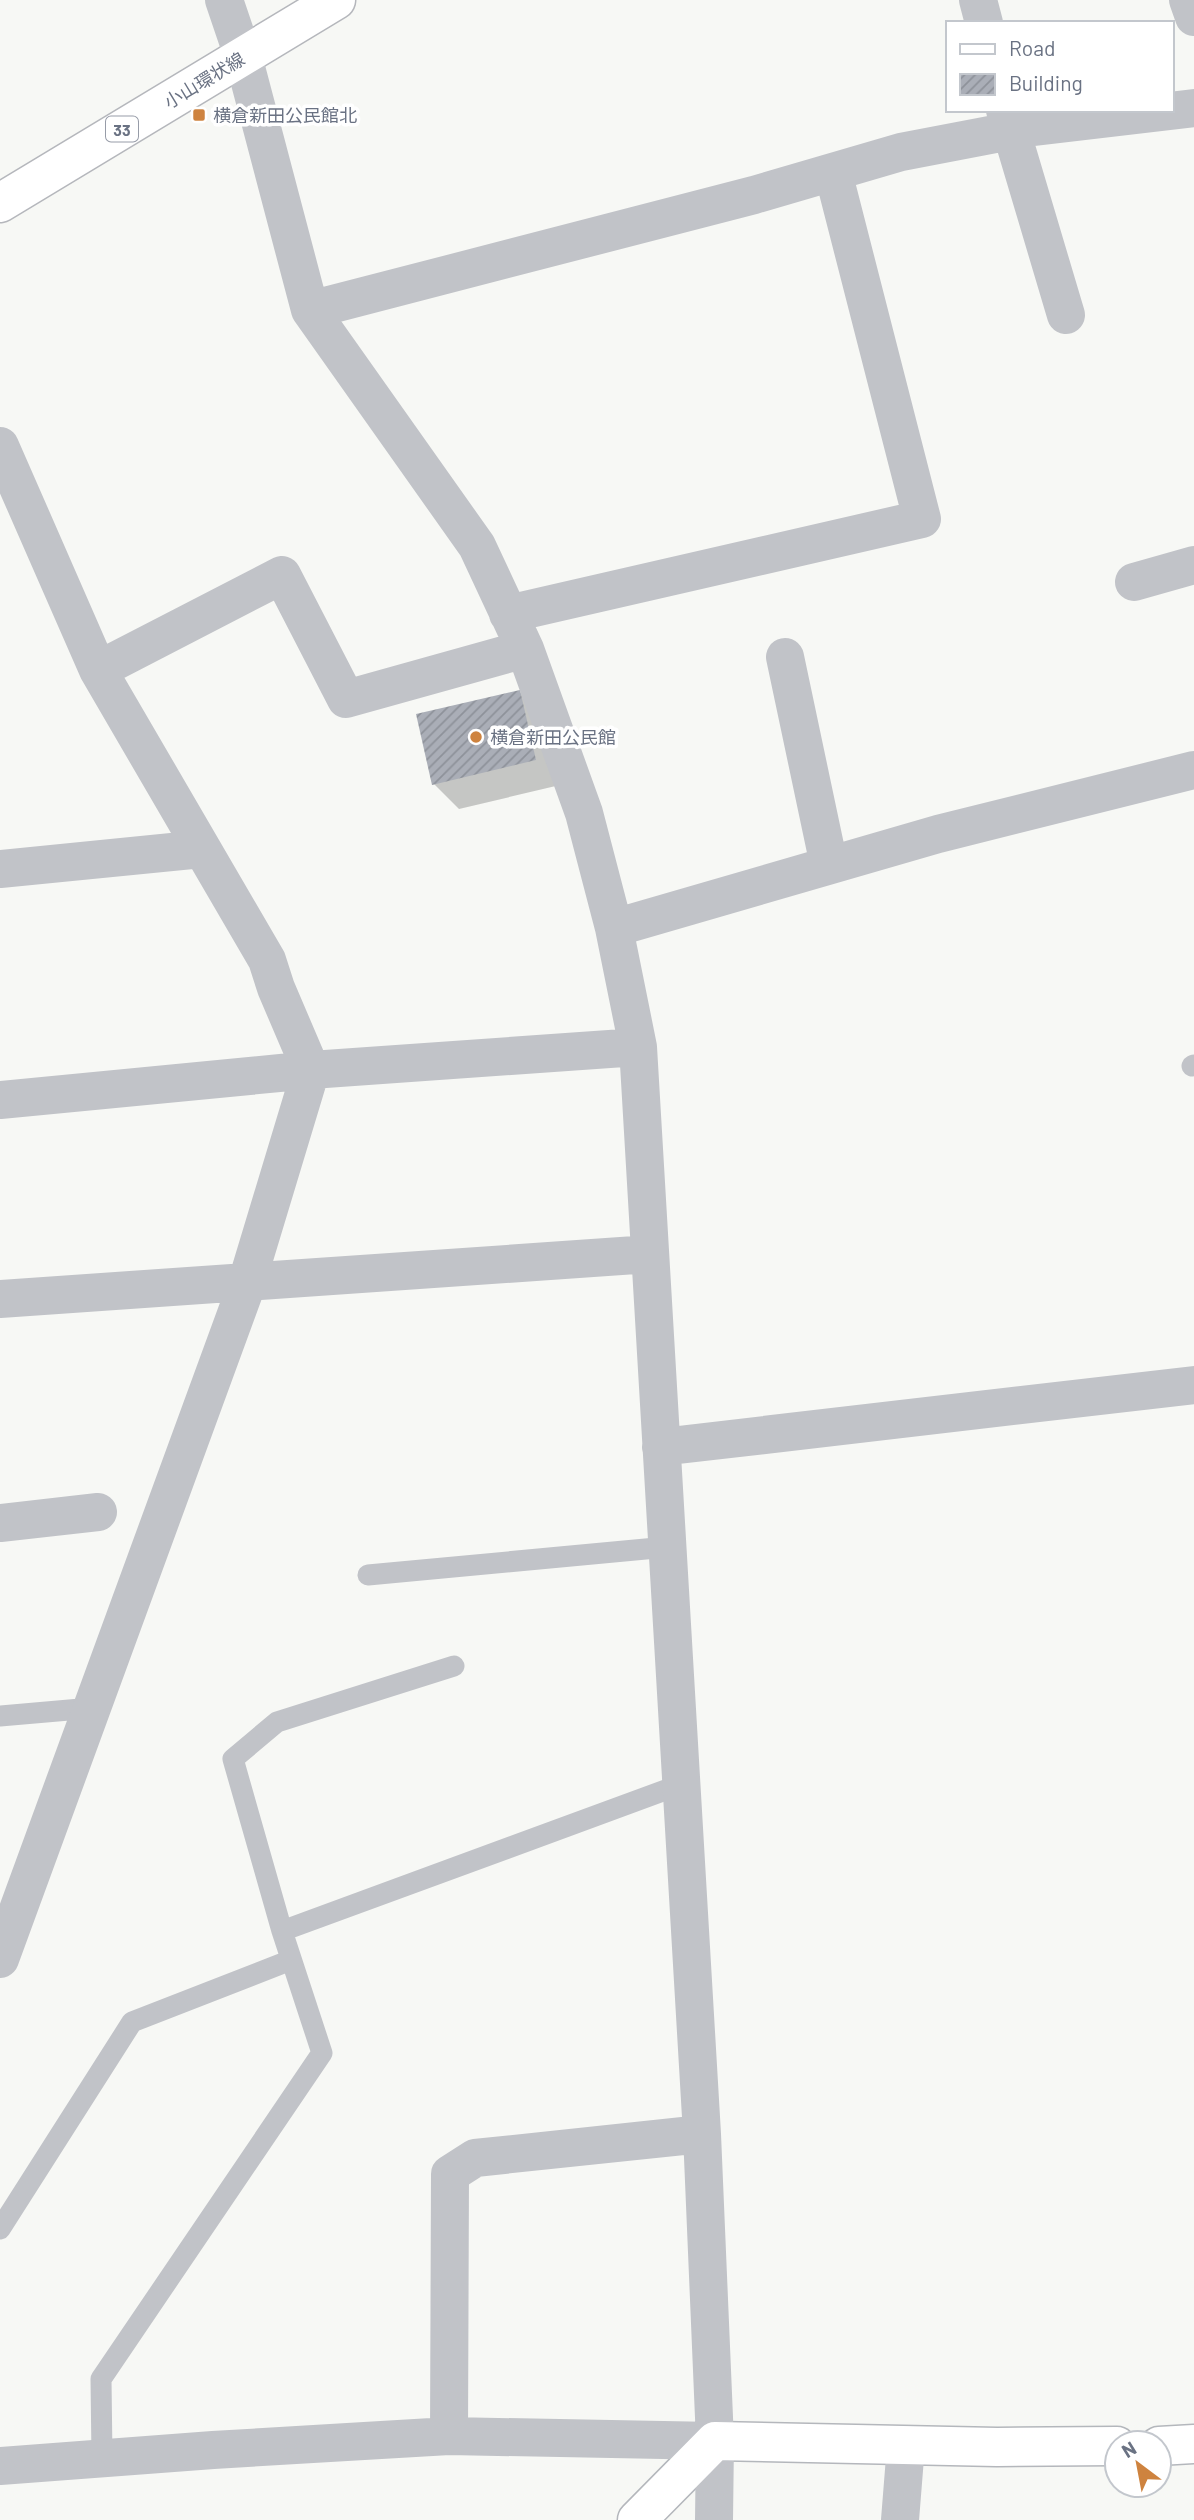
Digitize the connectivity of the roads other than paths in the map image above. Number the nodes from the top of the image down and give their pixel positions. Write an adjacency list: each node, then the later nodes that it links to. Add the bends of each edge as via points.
1 (224, 0): 7 (street)
2 (336, 0): 7 (street, 小山環状線 / 33)
3 (978, 0): 6 (street)
4 (1188, 0): 5 (street)
5 (1194, 17)
6 (983, 21)
7 (243, 56): 13 (street, 小山環状線 / 33); 14 (street)
8 (1194, 108): 9 (street)
9 (1173, 109)
10 (1137, 112): 11 (street)
11 (1008, 121): 12 (street); 15 (street)
12 (833, 172): 14 (street); 19 (street, via 922,519)
13 (0, 202)
14 (310, 310): 19 (street, via 477,546)
15 (1066, 315)
16 (0, 446): 22 (street)
17 (1194, 565): 18 (street)
18 (1134, 582)
19 (509, 614): 20 (street)
20 (525, 649): 22 (street, via 346,699 282,575); 27 (street, via 584,813)
21 (785, 657): 25 (street)
22 (98, 670): 24 (street)
23 (1194, 771): 25 (street)
24 (202, 849): 26 (street); 29 (street, via 267,960)
25 (829, 865): 27 (street)
26 (0, 869)
27 (614, 928): 28 (street)
28 (638, 1047): 29 (street); 31 (street)
29 (311, 1070): 30 (street); 32 (street)
30 (0, 1100)
31 (650, 1254): 32 (street); 35 (street)
32 (247, 1283): 33 (street); 41 (street)
33 (0, 1299)
34 (1194, 1385): 35 (street)
35 (661, 1447): 38 (street)
36 (98, 1512): 37 (street)
37 (0, 1523)
38 (667, 1547): 39 (lane); 43 (street)
39 (368, 1575)
40 (454, 1666): 44 (lane, via 277,1722 233,1759)
41 (92, 1708): 42 (lane); 45 (street)
42 (0, 1716)
43 (682, 1784): 44 (lane); 47 (street)
44 (282, 1931): 46 (lane)
45 (0, 1959)
46 (291, 1959): 48 (lane, via 132,2022); 55 (lane, via 322,2053 101,2379)
47 (702, 2134): 49 (street, via 475,2158 450,2174); 50 (street)
48 (0, 2229)
49 (449, 2436): 50 (street); 55 (street)
50 (715, 2441): 52 (street); 57 (street); 58 (street)
51 (1194, 2444): 53 (street)
52 (906, 2445): 54 (street); 59 (street)
53 (1173, 2445)
54 (1103, 2446)
55 (102, 2458): 56 (street)
56 (0, 2466)
57 (637, 2520)
58 (714, 2520)
59 (900, 2520)

